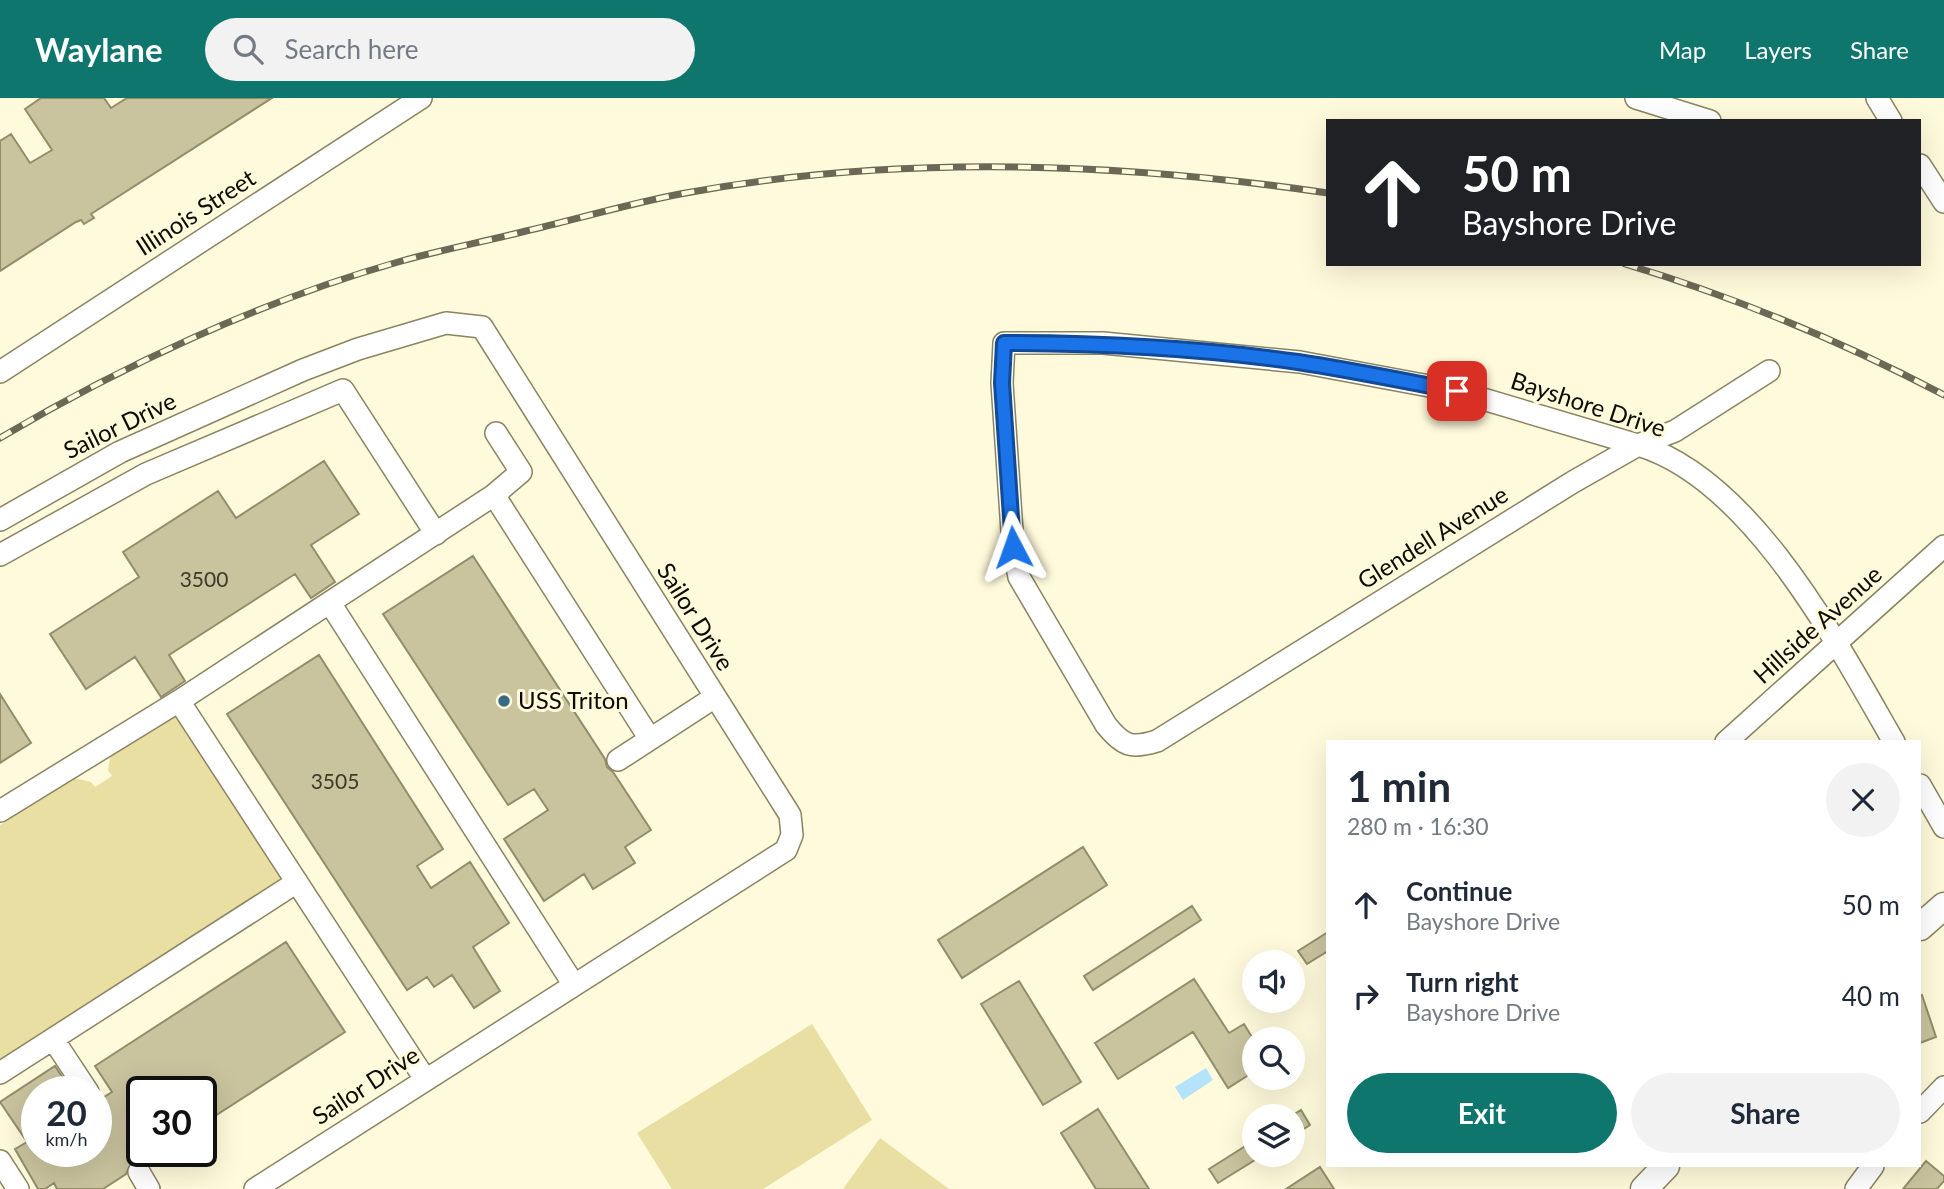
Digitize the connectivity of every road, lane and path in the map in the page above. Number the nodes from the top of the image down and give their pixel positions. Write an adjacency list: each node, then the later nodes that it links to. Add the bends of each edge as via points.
1 (421, 98): 11 (street, Illinois Street)
2 (1636, 98): 4 (street)
3 (1877, 98): 5 (street)
4 (1704, 119)
5 (1890, 119)
6 (1921, 167): 8 (street)
7 (1921, 197): 9 (street)
8 (1944, 202)
9 (1944, 208)
10 (1769, 371): 13 (street, Glendell Avenue, via 1675,431)
11 (0, 372)
12 (496, 433): 14 (street, via 521,472)
13 (1638, 445): 20 (street, Bayshore Drive, via 1693,473 1740,513 1773,550); 26 (street, Glendell Avenue, via 1157,741 1138,746); 26 (street, Bayshore Drive, via 1457,391 1300,362 1103,343 1004,343 1005,427 1019,576 1106,725)
14 (494, 495): 16 (street); 23 (street)
15 (0, 520): 21 (street, Sailor Drive, via 120,452 303,370 446,323 482,327)
16 (436, 534): 18 (street, via 343,390 146,474); 19 (street)
17 (1944, 547): 20 (street, Hillside Avenue)
18 (0, 555)
19 (330, 603): 22 (street); 34 (street)
20 (1837, 643): 24 (street, Hillside Avenue); 25 (street, Bayshore Drive)
21 (715, 697): 23 (street); 34 (street, Sailor Drive, via 790,815 792,835 786,850)
22 (179, 701): 29 (street); 31 (street)
23 (650, 739): 27 (street)
24 (1728, 740)
25 (1894, 740)
26 (1126, 743)
27 (618, 760)
28 (1921, 787): 30 (street)
29 (0, 811)
30 (1944, 827)
31 (297, 882): 35 (street); 38 (street)
32 (1944, 905): 33 (main road)
33 (1921, 927)
34 (574, 985): 38 (street, Sailor Drive)
35 (53, 1039): 36 (street); 37 (street)
36 (0, 1073)
37 (77, 1076)
38 (425, 1079): 45 (street, Sailor Drive)
39 (1944, 1087): 40 (street)
40 (1921, 1111)
41 (0, 1161): 44 (street)
42 (1665, 1167): 46 (main road)
43 (1872, 1167): 47 (street)
44 (18, 1189)
45 (255, 1189)
46 (1644, 1189)
47 (1856, 1189)

